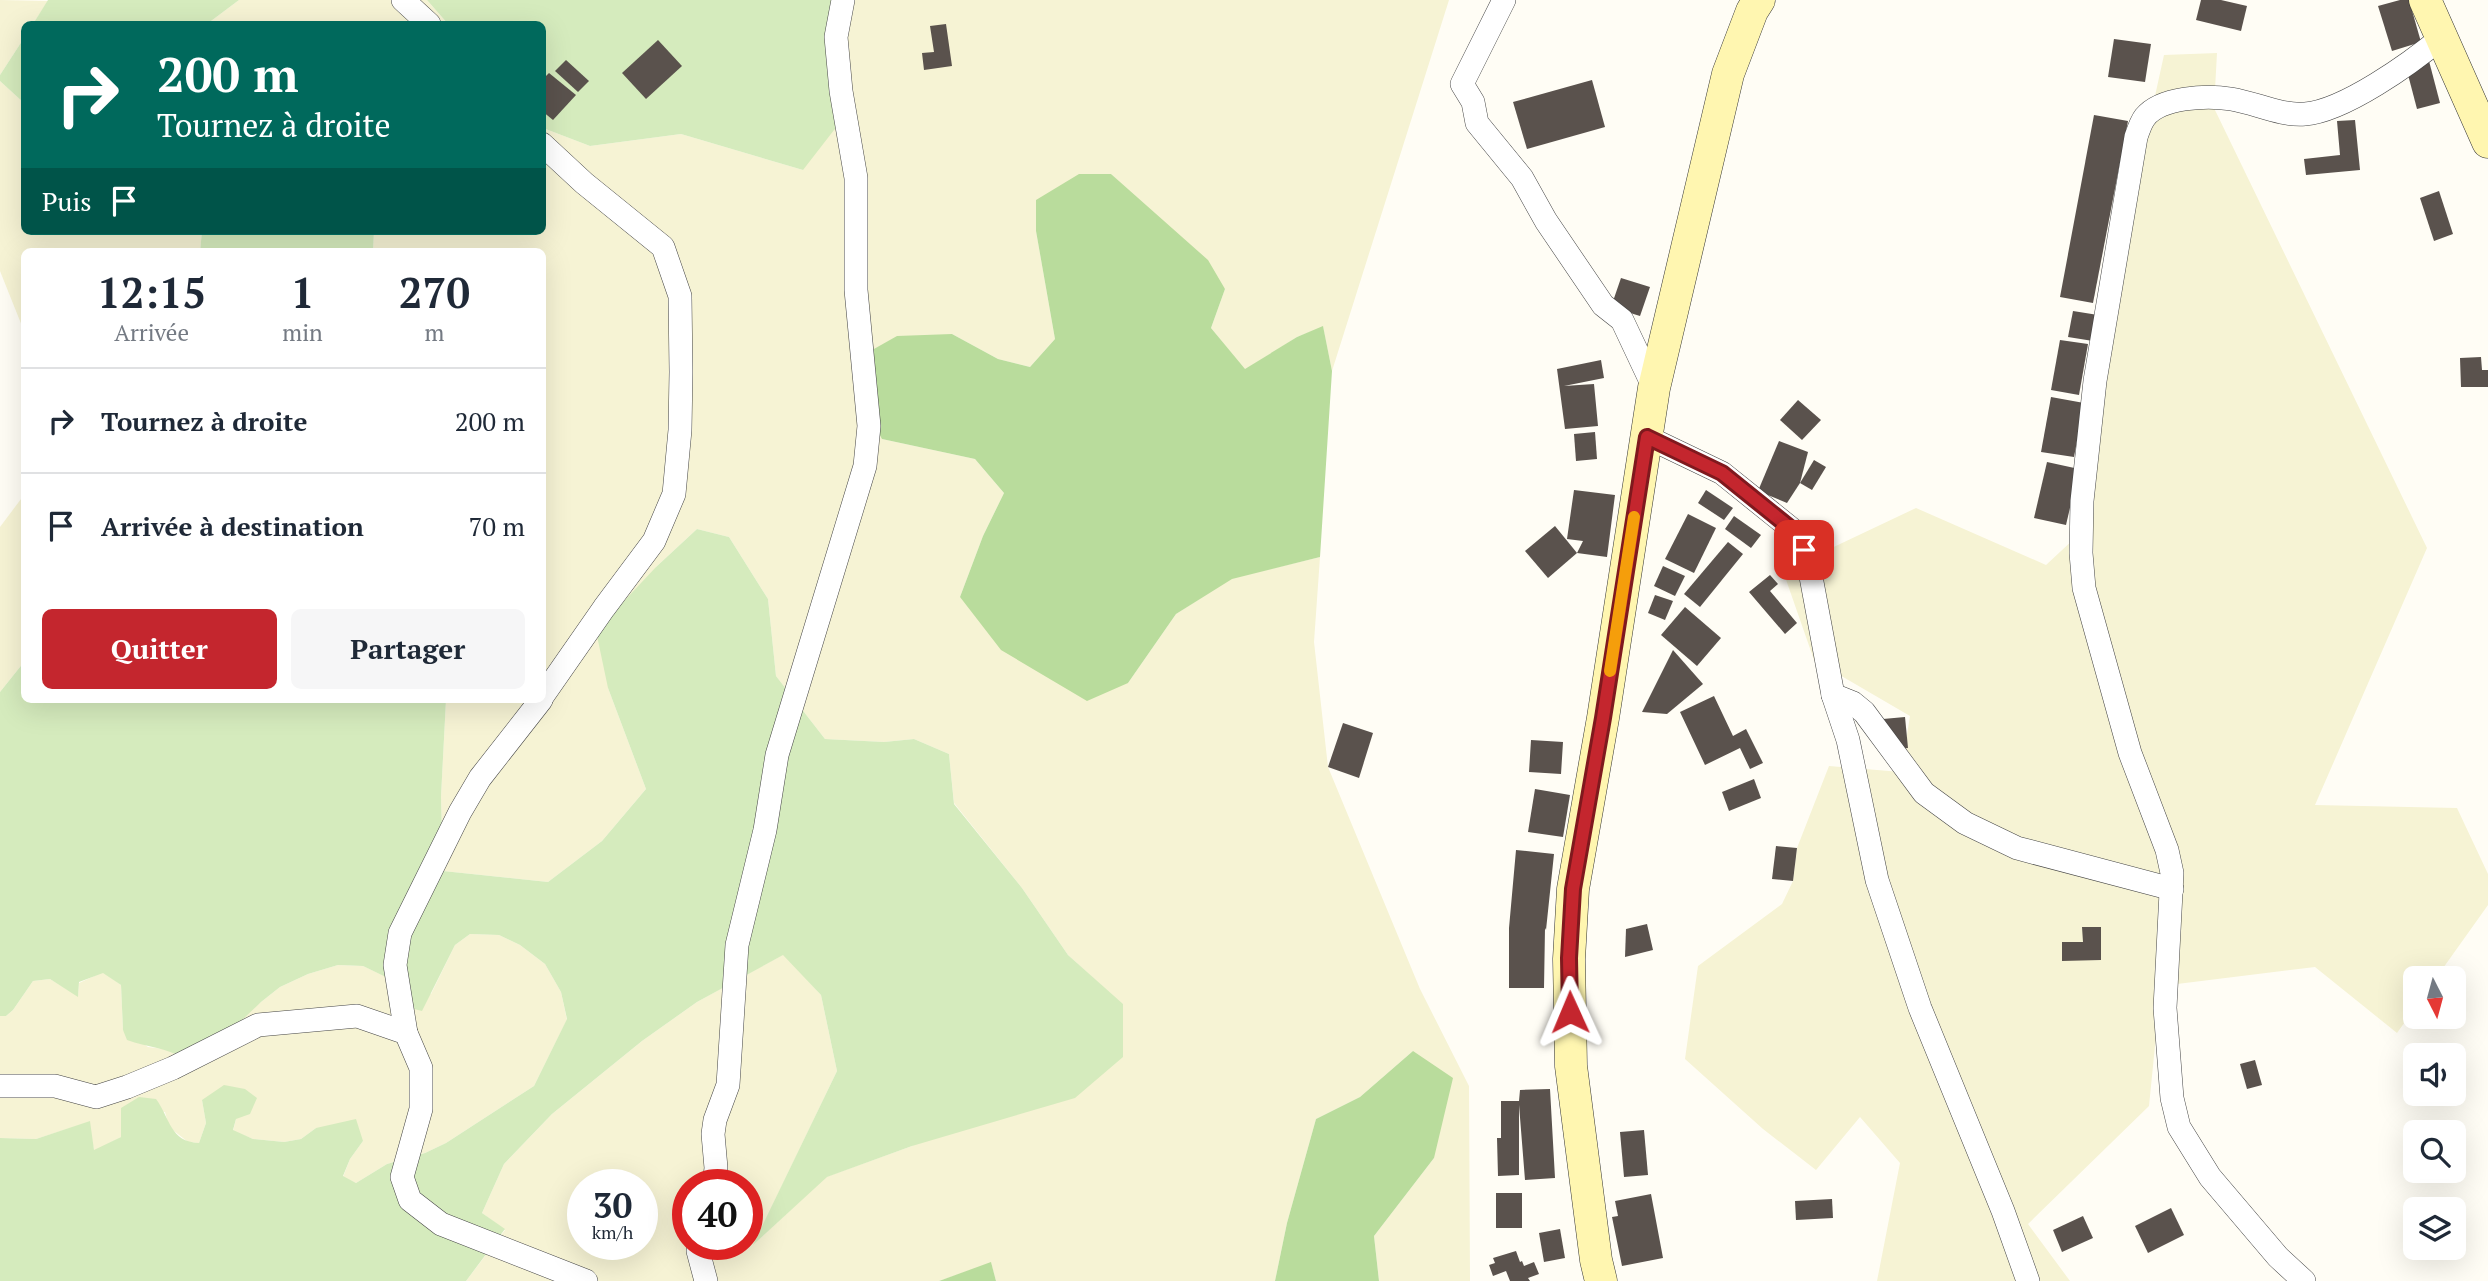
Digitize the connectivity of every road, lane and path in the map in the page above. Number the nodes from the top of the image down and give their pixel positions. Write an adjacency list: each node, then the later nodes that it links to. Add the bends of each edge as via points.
1 (403, 0): 6 (street)
2 (843, 0): 18 (street, via 836,37 856,178 856,290 869,426 865,466 777,755 765,830 737,945 728,1085 713,1135)
3 (1504, 0): 10 (street, via 1462,84 1473,102 1477,123 1522,178 1603,305 1622,320)
4 (1759, 0): 10 (street, via 1728,74)
5 (2425, 0): 7 (street)
6 (426, 21)
7 (2441, 38): 8 (street); 15 (street, via 2406,67 2334,107 2305,114 2267,110 2231,99 2193,98 2165,103 2145,117 2136,137 2095,382 2081,553 2084,588 2101,655 2130,753 2167,850)
8 (2488, 142)
9 (546, 148): 12 (street, via 663,247 680,296 681,372 674,494 654,541)
10 (1654, 388): 11 (street)
11 (1647, 437): 13 (street, via 1722,473 1799,535); 22 (street, via 1573,889 1569,958 1571,1066)
12 (546, 693)
13 (1833, 695): 15 (street, via 1864,712 1924,793 1965,823 2017,848); 23 (street, via 1848,740 1877,880 1902,958)
14 (539, 703): 16 (street, via 460,812 400,933 395,965)
15 (2172, 889): 24 (street, via 2165,1008 2172,1098 2179,1127 2210,1177 2278,1258)
16 (406, 1033): 17 (street, via 356,1016 258,1025 173,1068 96,1097 55,1086); 20 (street, via 421,1068 421,1109 402,1177 411,1200 441,1224)
17 (0, 1086)
18 (716, 1169)
19 (700, 1260): 21 (street)
20 (586, 1281)
21 (706, 1281)
22 (1601, 1281)
23 (2028, 1281)
24 (2304, 1281)

